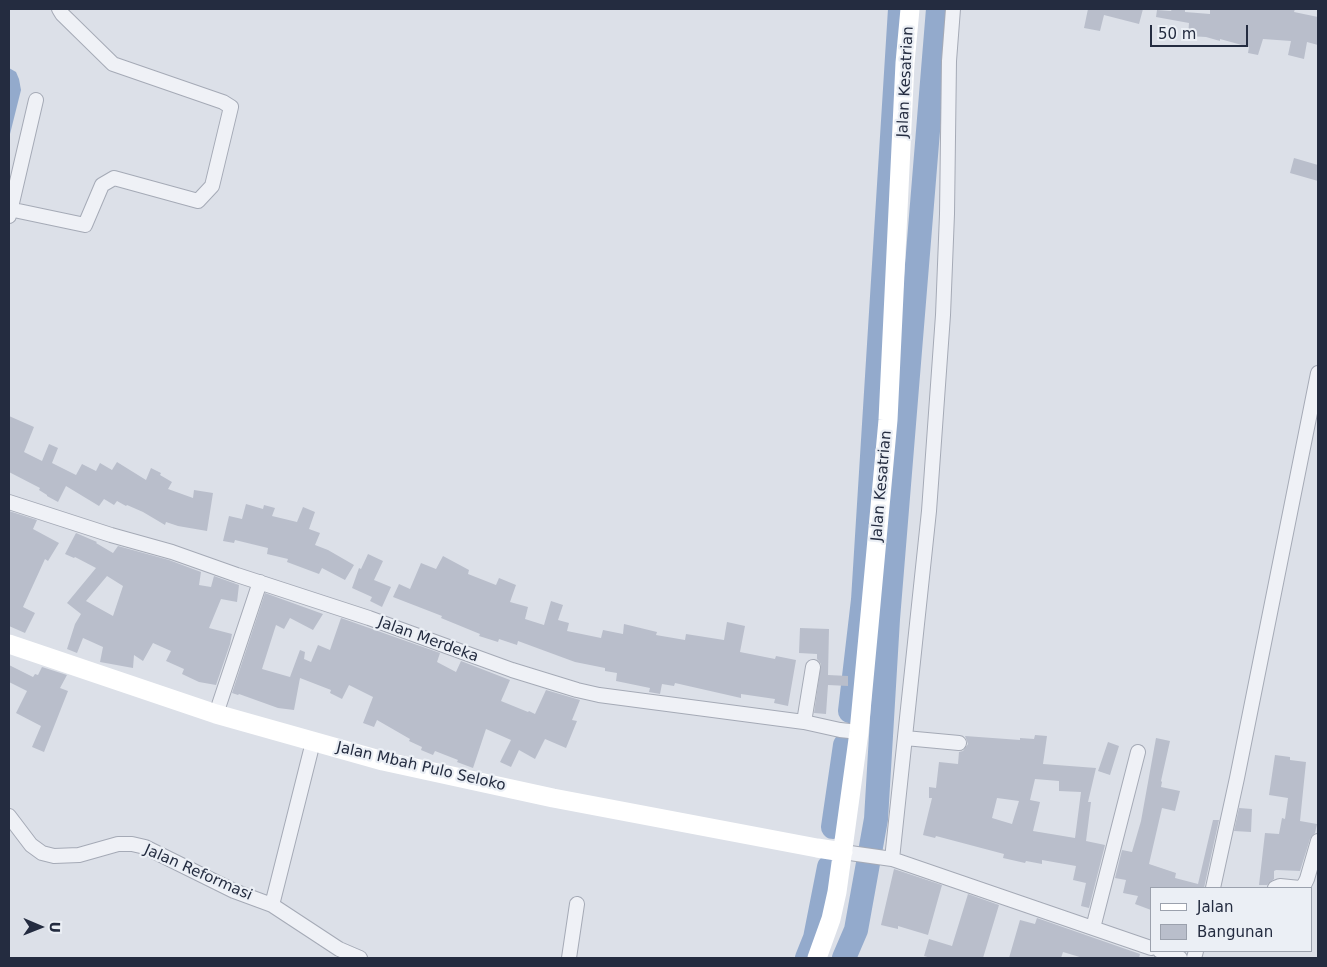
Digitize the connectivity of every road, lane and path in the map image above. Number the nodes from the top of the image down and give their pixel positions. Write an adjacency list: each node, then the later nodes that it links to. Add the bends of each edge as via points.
1 (59, 9): 5 (street, via 113,64 230,107 212,186 198,201 114,178 102,185 86,226)
2 (910, 9): 13 (street, Jalan Kesatrian, via 888,420)
3 (953, 9): 14 (street, via 943,314)
4 (36, 100): 5 (street)
5 (9, 212)
6 (1318, 373): 22 (street)
7 (9, 502): 8 (street, Jalan Merdeka)
8 (260, 582): 11 (street); 12 (street, Jalan Merdeka, via 577,690)
9 (9, 644): 11 (street, Jalan Mbah Pulo Seloko)
10 (813, 667): 12 (street)
11 (216, 714): 15 (street, Jalan Mbah Pulo Seloko)
12 (804, 722): 13 (street, Jalan Merdeka)
13 (850, 731): 20 (street, Jalan Kesatrian)
14 (912, 738): 16 (street); 21 (street)
15 (313, 742): 20 (street, Jalan Mbah Pulo Seloko, via 383,761 553,798); 27 (street)
16 (958, 743)
17 (1138, 752): 28 (street)
18 (9, 816): 27 (street, Jalan Reformasi, via 31,845 42,853 66,857 118,844 132,844)
19 (1318, 841): 25 (street, via 1307,879)
20 (837, 851): 21 (street); 33 (street, Jalan Kesatrian, via 833,910)
21 (887, 858): 28 (street)
22 (1213, 887)
23 (1278, 887): 24 (street)
24 (1290, 887)
25 (1301, 887)
26 (577, 904): 32 (street)
27 (272, 905): 31 (street, Jalan Reformasi, via 339,949)
28 (1093, 928): 29 (street)
29 (1150, 948)
30 (1163, 952): 34 (street)
31 (360, 958)
32 (569, 958)
33 (817, 958)
34 (1180, 958)

